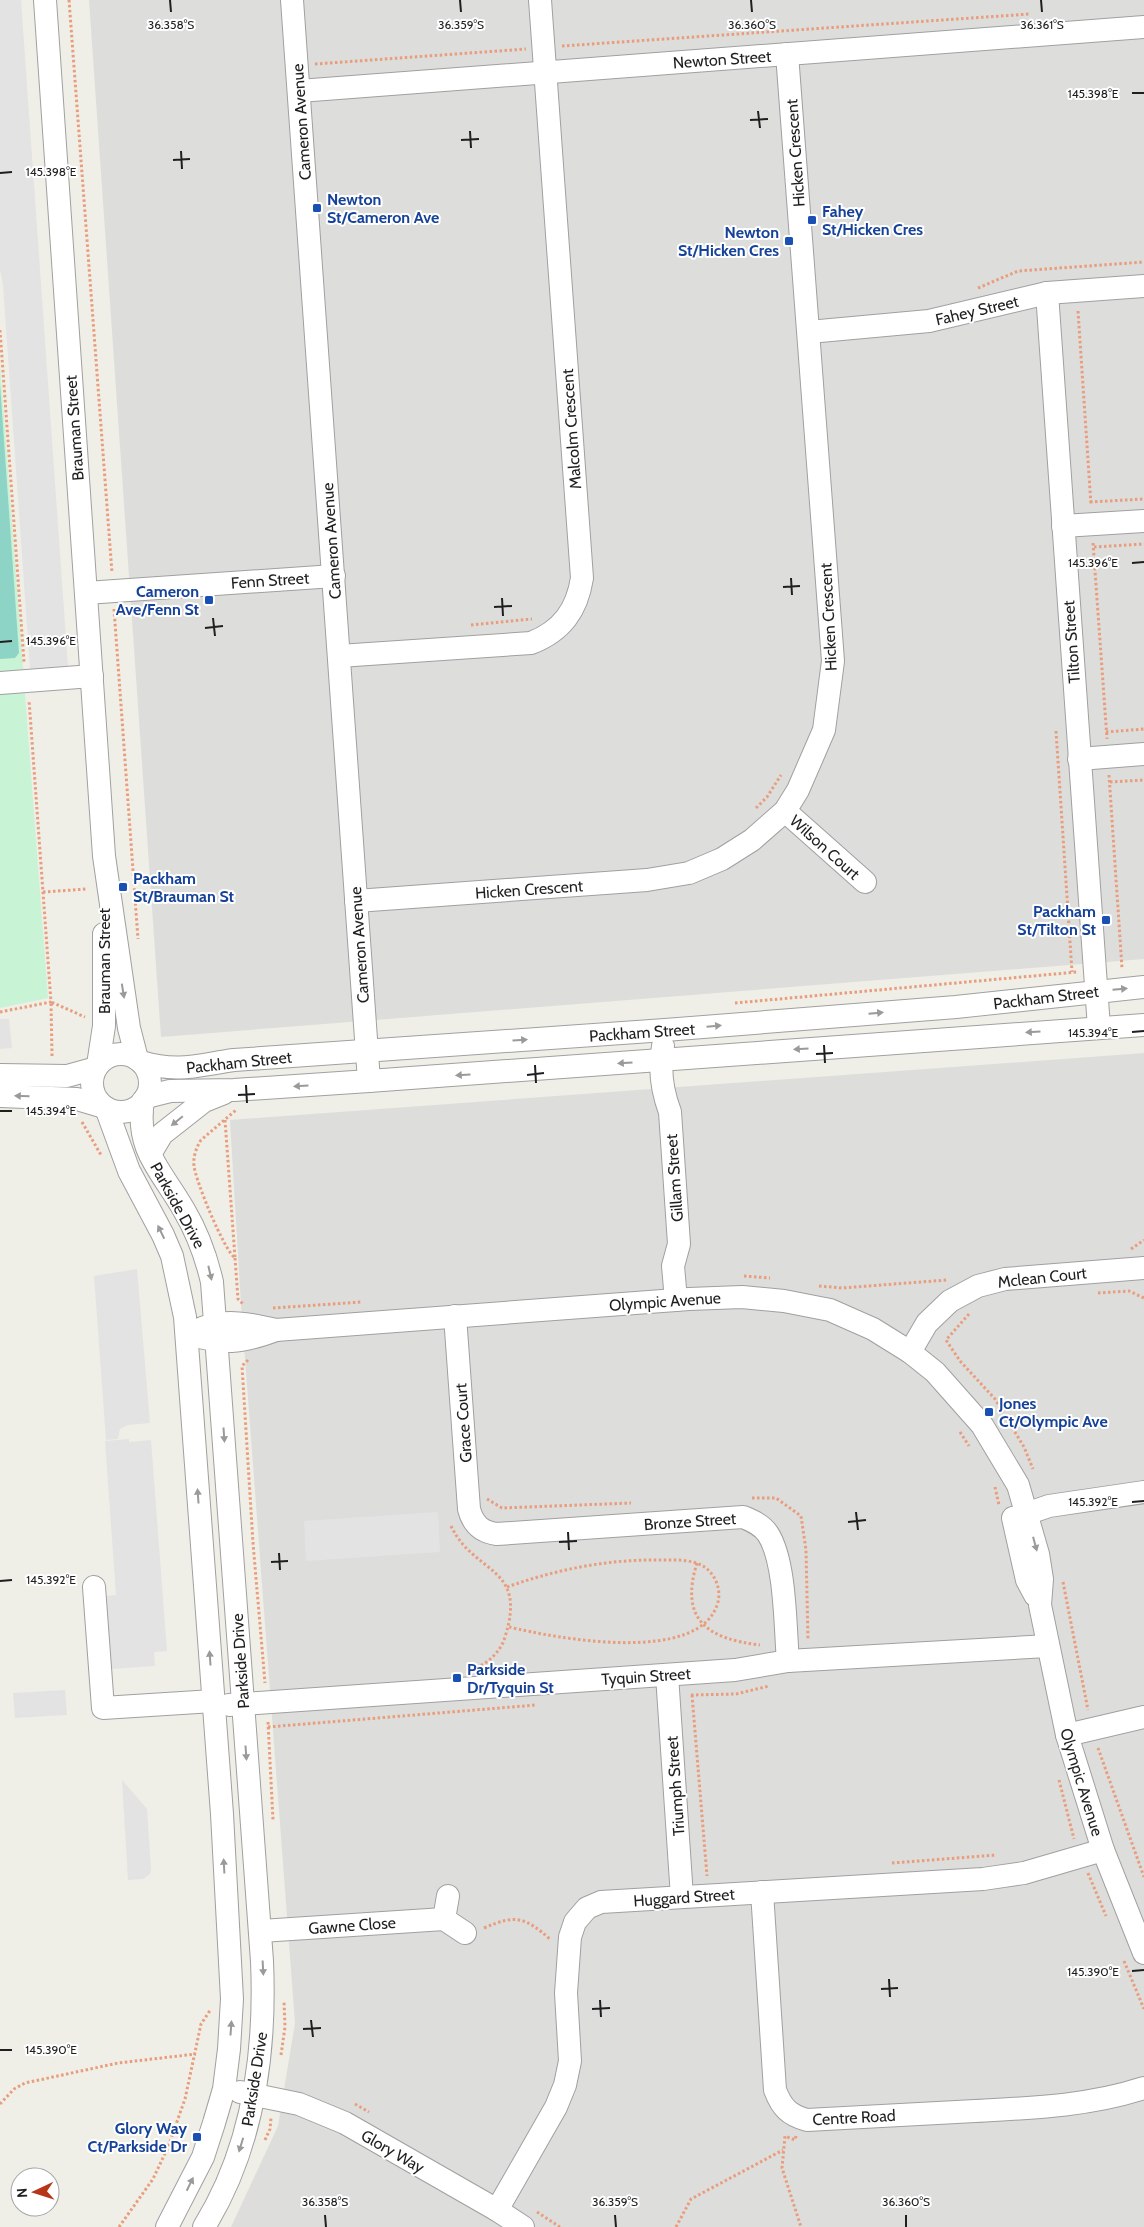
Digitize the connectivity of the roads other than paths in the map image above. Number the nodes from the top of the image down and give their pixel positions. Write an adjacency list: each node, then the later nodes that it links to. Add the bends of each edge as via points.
1 (45, 0): 14 (street, Brauman Street)
2 (292, 0): 7 (street, Cameron Avenue)
3 (540, 0): 6 (street, Malcolm Crescent, via 532,45)
4 (1144, 27): 5 (street, Newton Street)
5 (787, 54): 6 (street, Newton Street); 10 (street, Hicken Crescent)
6 (536, 73): 7 (street, Newton Street); 15 (street, Malcolm Crescent, via 582,578 580,594 573,610 557,629 531,643)
7 (299, 90): 13 (street, Cameron Avenue)
8 (1144, 286): 9 (street, Fahey Street)
9 (1047, 293): 10 (street, Fahey Street, via 929,321); 12 (street, Tilton Street)
10 (809, 332): 20 (street, Hicken Crescent, via 832,661 824,730 798,790)
11 (1144, 521): 12 (street, via 1091,513)
12 (1063, 526): 19 (street, Tilton Street)
13 (334, 576): 14 (street, Fenn Street); 15 (street, Cameron Avenue)
14 (86, 593): 16 (street, Brauman Street)
15 (339, 656): 22 (street, Cameron Avenue)
16 (92, 676): 17 (street); 23 (street, Brauman Street)
17 (0, 683)
18 (1144, 754): 19 (street)
19 (1079, 759): 24 (street, Tilton Street)
20 (785, 811): 21 (street, Wilson Court); 22 (street, Hicken Crescent, via 737,850 689,873 647,880)
21 (865, 882)
22 (356, 901): 29 (street, Cameron Avenue)
23 (111, 960): 31 (street, Brauman Street, one-way to 31); 32 (street, Brauman Street)
24 (1095, 981): 25 (street, Packham Street, one-way to 25); 27 (street, Tilton Street); 28 (street, Packham Street, one-way to 24, via 956,1007)
25 (1144, 987)
26 (1144, 1025): 27 (street, Packham Street)
27 (1099, 1028): 30 (street, Packham Street, one-way to 30)
28 (665, 1030): 29 (street, Packham Street, one-way to 28); 30 (street, Gillam Street)
29 (367, 1051): 31 (street, Packham Street, via 234,1060 175,1069); 34 (street, Cameron Avenue)
30 (667, 1059): 34 (street, Packham Street, one-way to 34); 41 (street, Gillam Street, via 663,1093 670,1112 679,1244 687,1266)
31 (139, 1061): 32 (street, via 125,1054 116,1054 108,1056); 37 (street, via 149,1079)
32 (97, 1066): 33 (street, via 70,1076); 38 (street, via 92,1079 93,1091)
33 (0, 1075)
34 (369, 1081): 35 (street, Packham Street, one-way to 35)
35 (234, 1090): 37 (street, Packham Street, via 176,1091); 39 (street, one-way to 39, via 212,1097 194,1108 159,1136)
36 (0, 1096): 38 (street, one-way to 36, via 77,1099)
37 (144, 1099): 38 (street, via 133,1109 125,1111); 39 (street, Parkside Drive, via 141,1126)
38 (105, 1107): 44 (street, Parkside Drive, one-way to 38, via 172,1256 129,1170)
39 (150, 1154): 43 (street, Parkside Drive, one-way to 43, via 184,1209 204,1252 212,1282)
40 (1144, 1268): 45 (street, Mclean Court, via 1005,1278 978,1286 950,1301 927,1323)
41 (683, 1300): 42 (street, Olympic Avenue); 45 (street, Olympic Avenue, via 742,1297 830,1310 873,1329)
42 (455, 1316): 43 (street, Olympic Avenue, via 276,1330 246,1323); 48 (street, Grace Court, via 469,1509 473,1522)
43 (216, 1332): 44 (street); 54 (street, Parkside Drive, one-way to 54)
44 (187, 1334): 53 (street, Parkside Drive, one-way to 44)
45 (910, 1352): 47 (street, Olympic Avenue, via 935,1372 982,1426 997,1452)
46 (1144, 1492): 47 (street)
47 (1013, 1514): 50 (street, Olympic Avenue, via 1027,1580 1040,1605)
48 (479, 1528): 51 (street, Bronze Street, via 498,1534 743,1517 768,1533 775,1548)
49 (94, 1587): 53 (street, Tyquin Street, via 103,1708)
50 (1048, 1646): 51 (street, Tyquin Street); 56 (street, Olympic Avenue)
51 (788, 1661): 52 (street, Tyquin Street, via 735,1670)
52 (667, 1675): 54 (street, Tyquin Street); 62 (street, Triumph Street)
53 (213, 1704): 54 (street, Tyquin Street); 58 (street, Parkside Drive)
54 (243, 1705): 57 (street, Parkside Drive, one-way to 57)
55 (1144, 1717): 56 (street)
56 (1067, 1735): 59 (street, Olympic Avenue)
57 (252, 1812): 58 (street); 64 (street, Parkside Drive)
58 (222, 1814): 68 (street, Parkside Drive, one-way to 58, via 232,1999)
59 (1104, 1850): 60 (street, Huggard Street, via 1074,1851 1024,1873 983,1879); 66 (street, Olympic Avenue)
60 (762, 1892): 62 (street, Huggard Street); 67 (street, Centre Road, via 776,2090 781,2105 792,2116 807,2120 1028,2108 1084,2103)
61 (448, 1896): 63 (street)
62 (682, 1897): 70 (street, Huggard Street, via 601,1902 587,1908 574,1922 566,1994 570,2061 565,2085 556,2107)
63 (444, 1919): 64 (street, Gawne Close); 65 (street)
64 (261, 1932): 69 (street, Parkside Drive, one-way to 69, via 263,2024)
65 (472, 1933)
66 (1133, 1954)
67 (1144, 2088)
68 (224, 2090): 69 (street, Glory Way); 71 (street, Parkside Drive, one-way to 68, via 203,2157)
69 (254, 2094): 70 (street, Glory Way, via 299,2104 344,2123); 72 (street, Parkside Drive, one-way to 72, via 240,2149)
70 (497, 2210): 73 (street, Glory Way)
71 (167, 2227)
72 (204, 2227)
73 (523, 2227)

